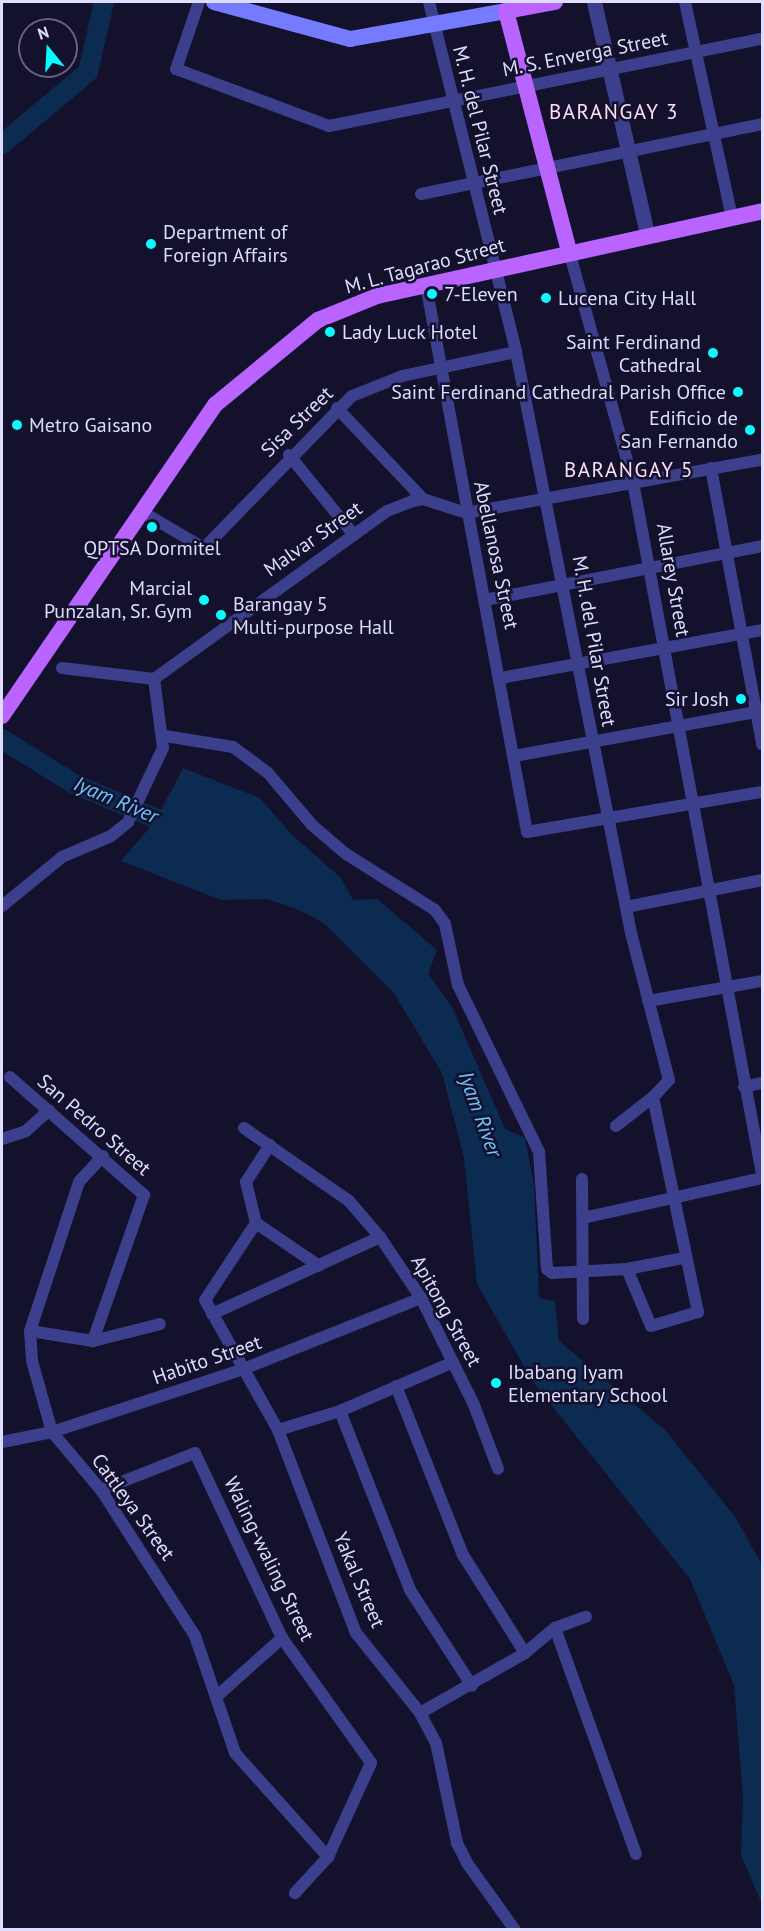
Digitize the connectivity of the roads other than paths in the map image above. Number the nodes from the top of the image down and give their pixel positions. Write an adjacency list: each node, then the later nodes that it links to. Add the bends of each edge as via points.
1 (199, 2): 13 (street, M. S. Enverga Street, via 176,69 329,126)
2 (214, 2): 8 (main road, via 350,39)
3 (429, 2): 8 (street, M. H. del Pilar Street)
4 (555, 2): 7 (main road)
5 (594, 2): 11 (street)
6 (685, 2): 10 (street)
7 (505, 6): 8 (main road); 12 (main road, Allarey Street)
8 (434, 26): 13 (street, M. H. del Pilar Street)
9 (762, 39): 10 (street, M. S. Enverga Street)
10 (696, 52): 11 (street, M. S. Enverga Street); 15 (street)
11 (609, 70): 12 (street, M. S. Enverga Street); 16 (street)
12 (522, 85): 13 (street, M. S. Enverga Street); 17 (main road, Allarey Street)
13 (451, 102): 18 (street, M. H. del Pilar Street)
14 (762, 124): 15 (street)
15 (715, 134): 16 (street); 21 (street)
16 (626, 149): 17 (street); 22 (street)
17 (543, 166): 18 (street); 23 (main road, Allarey Street)
18 (472, 182): 19 (street); 24 (street, M. H. del Pilar Street)
19 (421, 194)
20 (762, 211): 21 (main road, M. L. Tagarao Street)
21 (732, 217): 22 (main road, M. L. Tagarao Street)
22 (647, 234): 23 (main road, M. L. Tagarao Street)
23 (569, 251): 24 (main road, M. L. Tagarao Street); 32 (street, Allarey Street)
24 (494, 268): 25 (main road, M. L. Tagarao Street); 26 (street, M. H. del Pilar Street)
25 (426, 285): 27 (street, Abellanosa Street); 35 (main road, M. L. Tagarao Street, via 334,312 282,346 216,404)
26 (516, 352): 27 (street, Sisa Street); 33 (street, M. H. del Pilar Street)
27 (441, 368): 28 (street, Sisa Street, via 372,385); 36 (street, Abellanosa Street)
28 (337, 408): 29 (street, Sisa Street); 34 (street)
29 (289, 455): 35 (street, Sisa Street, via 204,548); 37 (street)
30 (762, 459): 31 (street)
31 (711, 468): 32 (street); 39 (street)
32 (633, 482): 33 (street); 40 (street, Allarey Street)
33 (548, 498): 36 (street); 41 (street, M. H. del Pilar Street)
34 (423, 499): 36 (street); 37 (street, Malvar Street, via 387,512)
35 (144, 513): 51 (main road, M. L. Tagarao Street)
36 (466, 513): 42 (street, Abellanosa Street)
37 (354, 536): 49 (street, Malvar Street)
38 (762, 546): 39 (street)
39 (727, 553): 40 (street); 44 (street)
40 (649, 568): 41 (street); 45 (street, Allarey Street)
41 (564, 585): 42 (street); 46 (street, M. H. del Pilar Street)
42 (486, 600): 48 (street, Abellanosa Street)
43 (762, 630): 44 (street)
44 (742, 633): 45 (street); 50 (street)
45 (664, 647): 46 (street); 52 (street, Allarey Street)
46 (579, 662): 48 (street); 54 (street, M. H. del Pilar Street)
47 (62, 668): 49 (street)
48 (501, 678): 56 (street, Abellanosa Street)
49 (154, 679): 53 (street)
50 (760, 712): 52 (street); 55 (street)
51 (3, 714)
52 (676, 725): 54 (street); 58 (street, Allarey Street)
53 (165, 736): 62 (street, via 151,779 128,822 111,836 62,857); 86 (street, via 233,747 267,773 312,825 346,854 435,910 445,924 458,985 539,1152 547,1269)
54 (592, 740): 56 (street); 59 (street, M. H. del Pilar Street)
55 (762, 744)
56 (514, 756): 59 (street, Abellanosa Street, via 527,832)
57 (762, 792): 58 (street)
58 (692, 804): 59 (street); 61 (street, Allarey Street)
59 (607, 818): 63 (street, M. H. del Pilar Street)
60 (762, 880): 61 (street)
61 (708, 889): 63 (street); 65 (street, Allarey Street)
62 (2, 906)
63 (626, 906): 66 (street, M. H. del Pilar Street)
64 (762, 981): 65 (street)
65 (724, 987): 66 (street); 69 (street, Allarey Street)
66 (648, 1001): 70 (street, M. H. del Pilar Street, via 669,1080)
67 (9, 1077): 71 (street, San Pedro Street)
68 (762, 1083): 69 (street)
69 (744, 1087): 77 (street, Allarey Street)
70 (653, 1096): 72 (street); 79 (street)
71 (49, 1110): 74 (street, via 26,1131); 76 (street, San Pedro Street)
72 (616, 1126)
73 (244, 1128): 75 (street, Apitong Street)
74 (2, 1139)
75 (270, 1145): 81 (street, via 246,1182); 82 (street, Apitong Street, via 349,1201)
76 (103, 1156): 91 (street, Cattleya Street, via 79,1182); 92 (street, San Pedro Street, via 144,1195)
77 (762, 1176): 79 (street)
78 (582, 1179): 80 (street)
79 (673, 1200): 80 (street); 83 (street)
80 (584, 1218): 86 (street)
81 (256, 1223): 84 (street); 88 (street, Yakal Street, via 205,1300)
82 (380, 1236): 84 (street); 87 (street, Apitong Street)
83 (683, 1258): 85 (street); 85 (street, via 698,1312 651,1326)
84 (319, 1266): 88 (street)
85 (627, 1269): 86 (street)
86 (583, 1271): 89 (street)
87 (421, 1298): 93 (street, Apitong Street); 94 (street, Habito Street)
88 (212, 1314): 94 (street, Yakal Street)
89 (583, 1319)
90 (160, 1324): 92 (street)
91 (30, 1331): 92 (street); 98 (street, Cattleya Street, via 32,1361)
92 (93, 1341)
93 (453, 1362): 95 (street); 100 (street, Apitong Street)
94 (242, 1370): 97 (street, Yakal Street); 98 (street, Habito Street)
95 (396, 1386): 96 (street); 105 (street, via 463,1554)
96 (340, 1411): 97 (street); 106 (street, via 410,1590)
97 (278, 1430): 108 (street, Yakal Street, via 356,1633)
98 (52, 1432): 99 (street, Habito Street); 101 (street, Cattleya Street)
99 (2, 1442)
100 (498, 1469)
101 (101, 1490): 104 (street, Waling-waling Street, via 195,1453); 107 (street, Cattleya Street, via 195,1636)
102 (586, 1617): 103 (street)
103 (555, 1628): 105 (street); 109 (street)
104 (282, 1638): 107 (street); 110 (street, Waling-waling Street, via 371,1763)
105 (525, 1653): 106 (street)
106 (472, 1686): 108 (street)
107 (216, 1697): 110 (street, Cattleya Street, via 235,1753)
108 (420, 1713): 112 (street, Yakal Street, via 436,1743 457,1843 480,1887)
109 (636, 1854)
110 (328, 1857): 111 (street)
111 (295, 1893)
112 (514, 1929)

